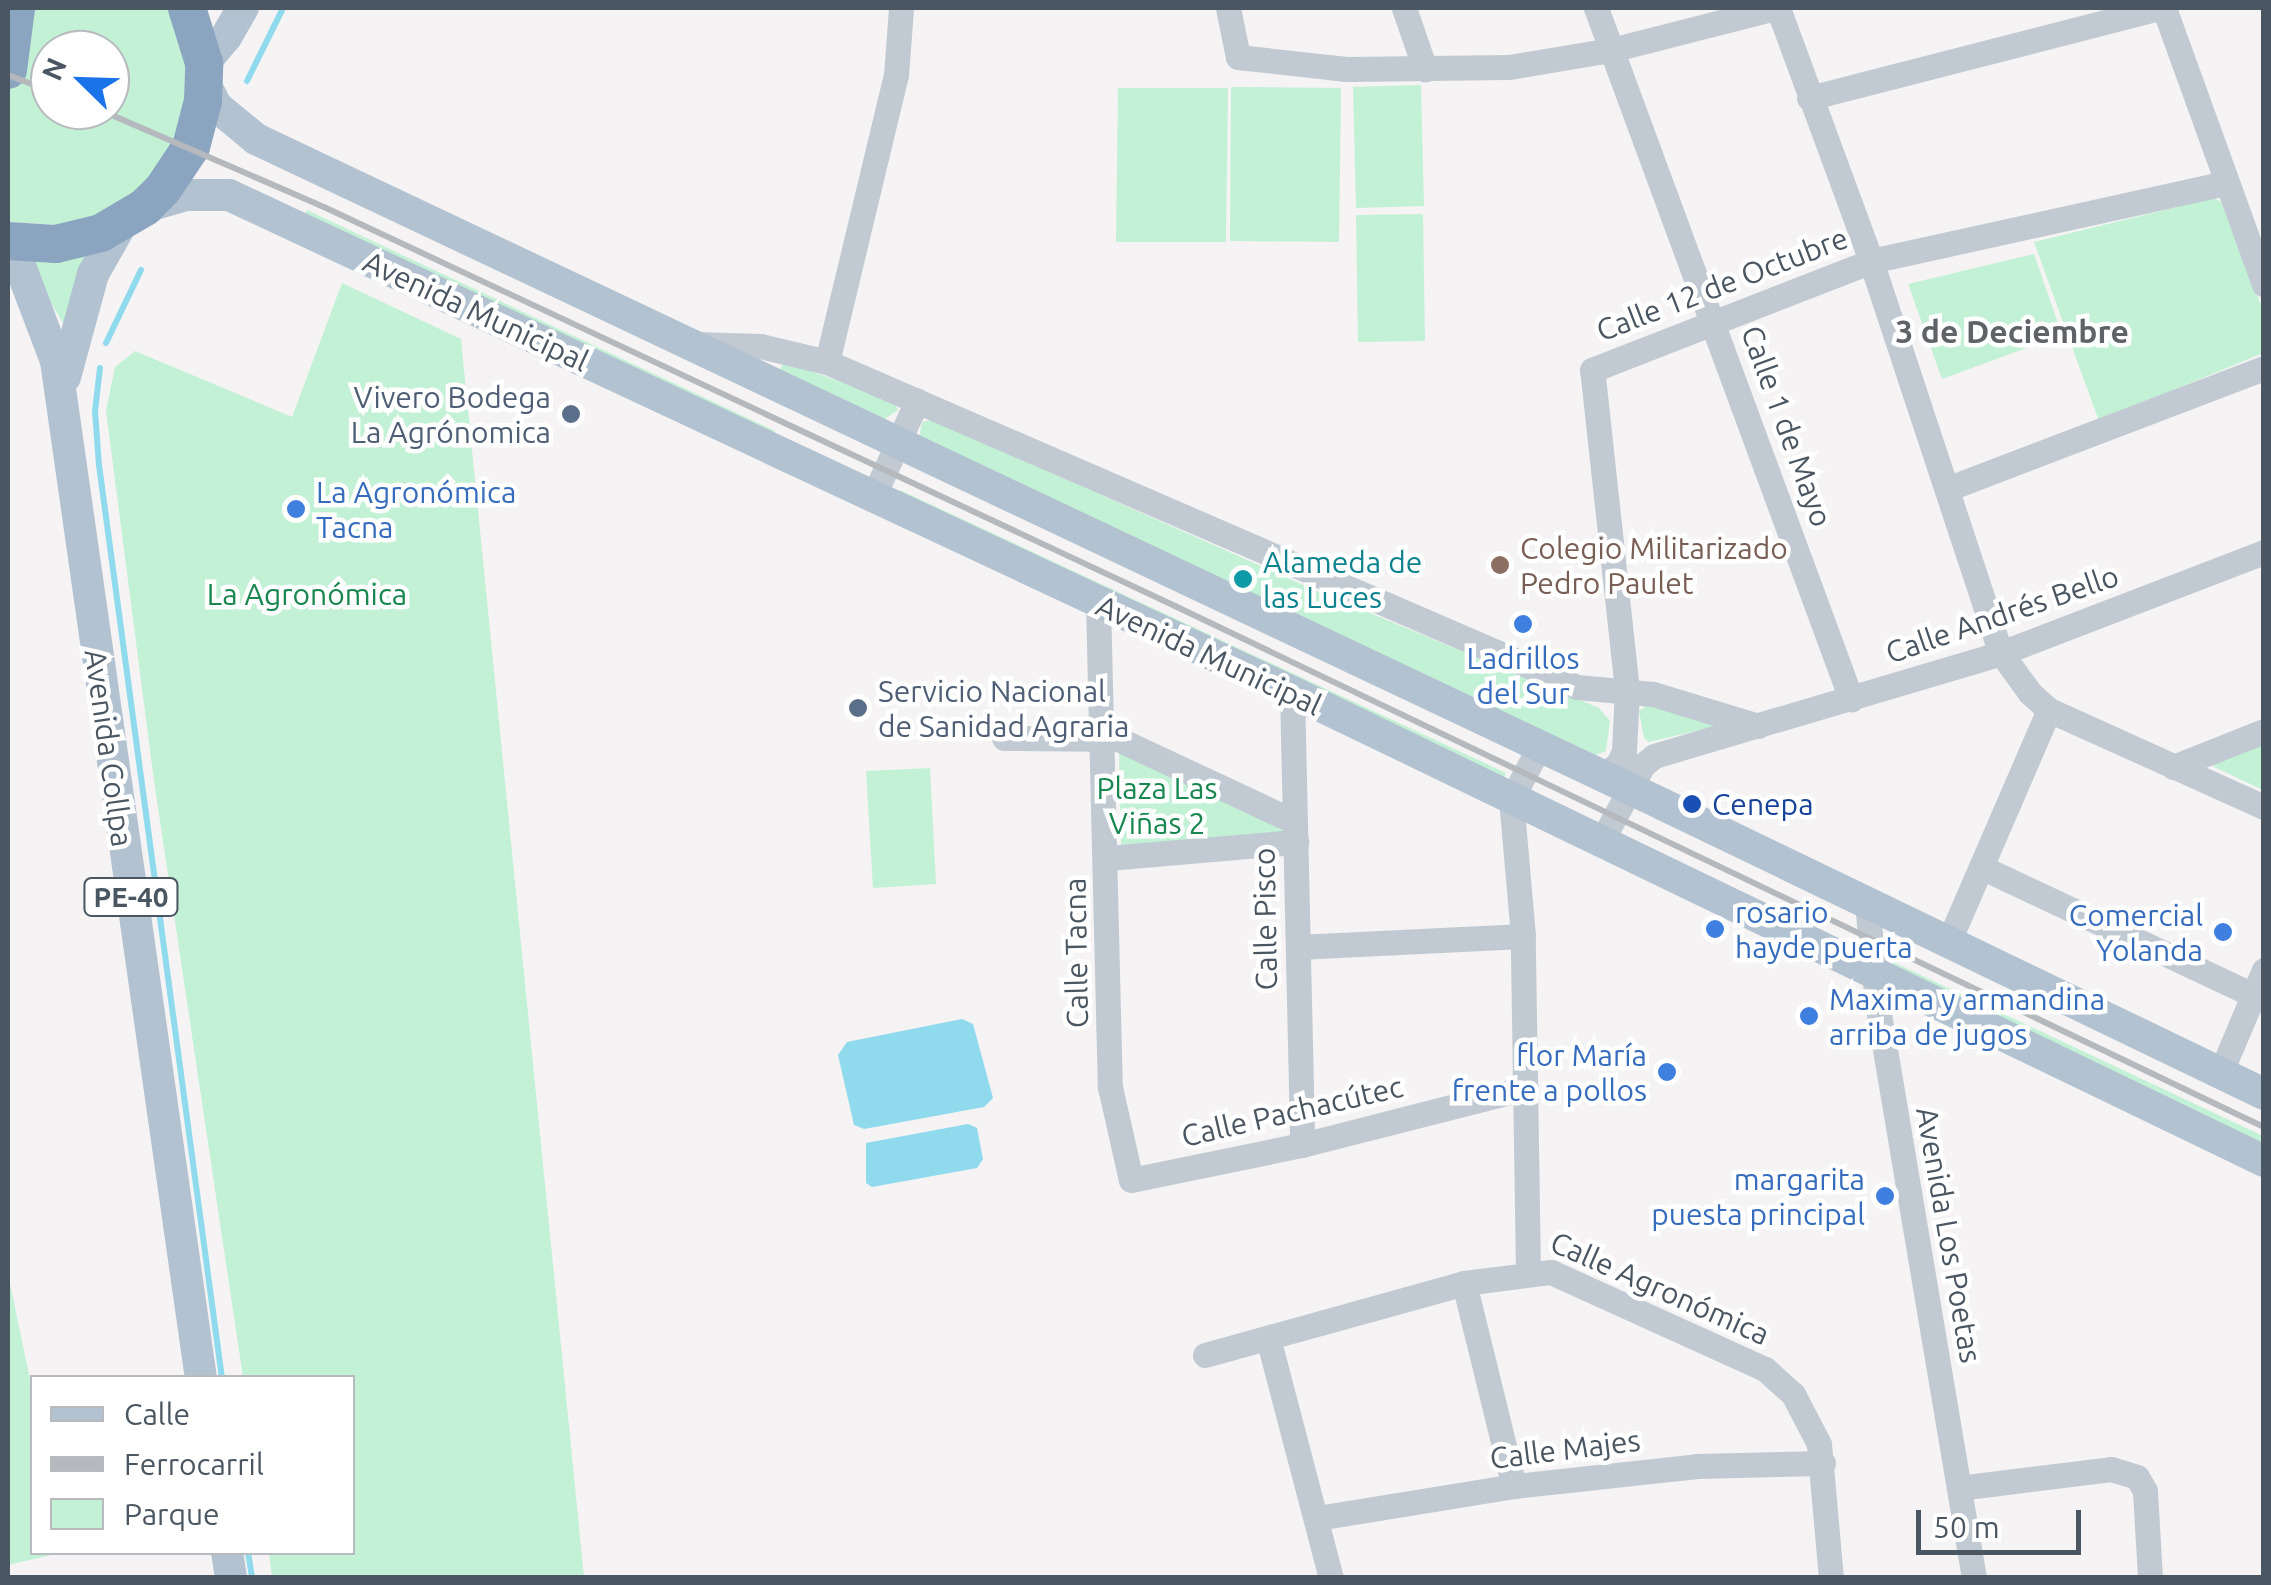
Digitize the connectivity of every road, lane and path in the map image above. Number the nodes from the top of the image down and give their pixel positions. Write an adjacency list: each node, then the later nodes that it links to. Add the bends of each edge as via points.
1 (16, 8): 12 (highway)
2 (187, 8): 13 (highway)
3 (243, 8): 13 (main road)
4 (901, 8): 22 (street, via 896,74)
5 (1228, 8): 11 (street, via 1238,57 1346,70)
6 (1404, 8): 11 (street)
7 (1596, 8): 10 (street, Calle 1 de Mayo)
8 (1777, 8): 10 (street); 14 (street)
9 (2161, 8): 14 (street); 15 (street)
10 (1611, 50): 11 (street, via 1510,68); 20 (street, Calle 1 de Mayo)
11 (1425, 68)
12 (8, 70)
13 (204, 73): 16 (highway, via 190,147 171,179); 21 (main road, Avenida Municipal, via 216,106 256,139)
14 (1809, 98): 18 (street)
15 (2226, 183): 18 (street, Calle 12 de Octubre); 19 (street)
16 (133, 215): 17 (highway, via 68,242); 25 (main road, PE-40, via 92,274 69,353); 28 (main road, Avenida Municipal, via 186,194 228,195)
17 (9, 242): 25 (main road, PE-40, via 50,336)
18 (1871, 261): 20 (street, Calle 12 de Octubre); 27 (street)
19 (2264, 285)
20 (1714, 322): 32 (street, Calle 12 de Octubre, via 1592,370); 34 (street, Calle 1 de Mayo)
21 (690, 344): 22 (street, Avenida Municipal, via 760,346); 26 (main road, Avenida Municipal)
22 (827, 362): 24 (street, Avenida Municipal)
23 (2264, 368): 27 (street)
24 (916, 401): 26 (street); 32 (street, Avenida Municipal, via 1578,687)
25 (60, 416): 66 (main road, Avenida Collpa / PE-40)
26 (898, 442): 28 (street); 40 (main road, Avenida Municipal)
27 (1946, 489): 31 (street)
28 (873, 497): 30 (main road, Avenida Municipal)
29 (2264, 552): 31 (street, Calle Andrés Bello)
30 (1098, 603): 33 (main road, Avenida Municipal); 39 (street, Calle Tacna)
31 (2001, 654): 34 (street, Calle Andrés Bello); 35 (street)
32 (1627, 690): 36 (street); 42 (street, Calle 12 de Octubre)
33 (1292, 692): 43 (main road, Avenida Municipal); 45 (street, Calle Pisco)
34 (1851, 699): 36 (street, Calle Andrés Bello)
35 (2049, 710): 41 (street); 48 (street)
36 (1758, 726): 42 (street, Calle Andrés Bello, via 1654,756)
37 (2264, 731): 41 (street)
38 (1004, 738): 39 (street)
39 (1103, 738): 45 (street); 47 (street, Calle Tacna)
40 (1539, 747): 42 (main road, Avenida Municipal); 43 (street)
41 (2173, 766): 44 (street)
42 (1616, 782): 46 (street, Calle Andrés Bello); 49 (main road, Avenida Municipal)
43 (1511, 800): 46 (main road, Avenida Municipal); 50 (street, Calle Agronómica)
44 (2264, 807)
45 (1296, 832): 47 (street); 52 (street, Calle Pisco)
46 (1601, 842): 54 (main road, Avenida Municipal)
47 (1108, 858): 61 (street, Calle Tacna, via 1110,1087)
48 (1981, 867): 51 (street); 55 (street)
49 (1866, 904): 51 (main road, Avenida Municipal); 54 (street, Avenida Los Poetas)
50 (1523, 936): 52 (street); 57 (street, Calle Agronómica)
51 (1948, 943): 56 (main road, Avenida Municipal)
52 (1298, 947): 59 (street, Calle Pisco)
53 (2264, 970): 55 (street)
54 (1873, 974): 60 (main road, Avenida Municipal); 69 (street, Avenida Los Poetas)
55 (2258, 998): 56 (street)
56 (2220, 1074): 58 (main road, Avenida Municipal)
57 (1526, 1088): 59 (street, Calle Pachacútec); 62 (street, Calle Agronómica)
58 (2264, 1094)
59 (1302, 1144): 61 (street, Calle Pachacútec)
60 (2264, 1161)
61 (1131, 1180)
62 (1528, 1272): 63 (street); 67 (street, Calle Agronómica, via 1552,1272 1765,1369 1804,1410)
63 (1464, 1283): 64 (street); 68 (street)
64 (1268, 1338): 65 (street); 70 (street)
65 (1205, 1355)
66 (201, 1375)
67 (1823, 1463): 68 (street, Calle Majes, via 1697,1466); 72 (street, Calle Agronómica)
68 (1514, 1486): 70 (street, Calle Majes)
69 (1959, 1488): 73 (street, Avenida Los Poetas); 74 (street, via 2112,1469 2137,1476 2145,1491)
70 (1316, 1518): 71 (street)
71 (1331, 1578)
72 (1832, 1578)
73 (1974, 1578)
74 (2150, 1578)

